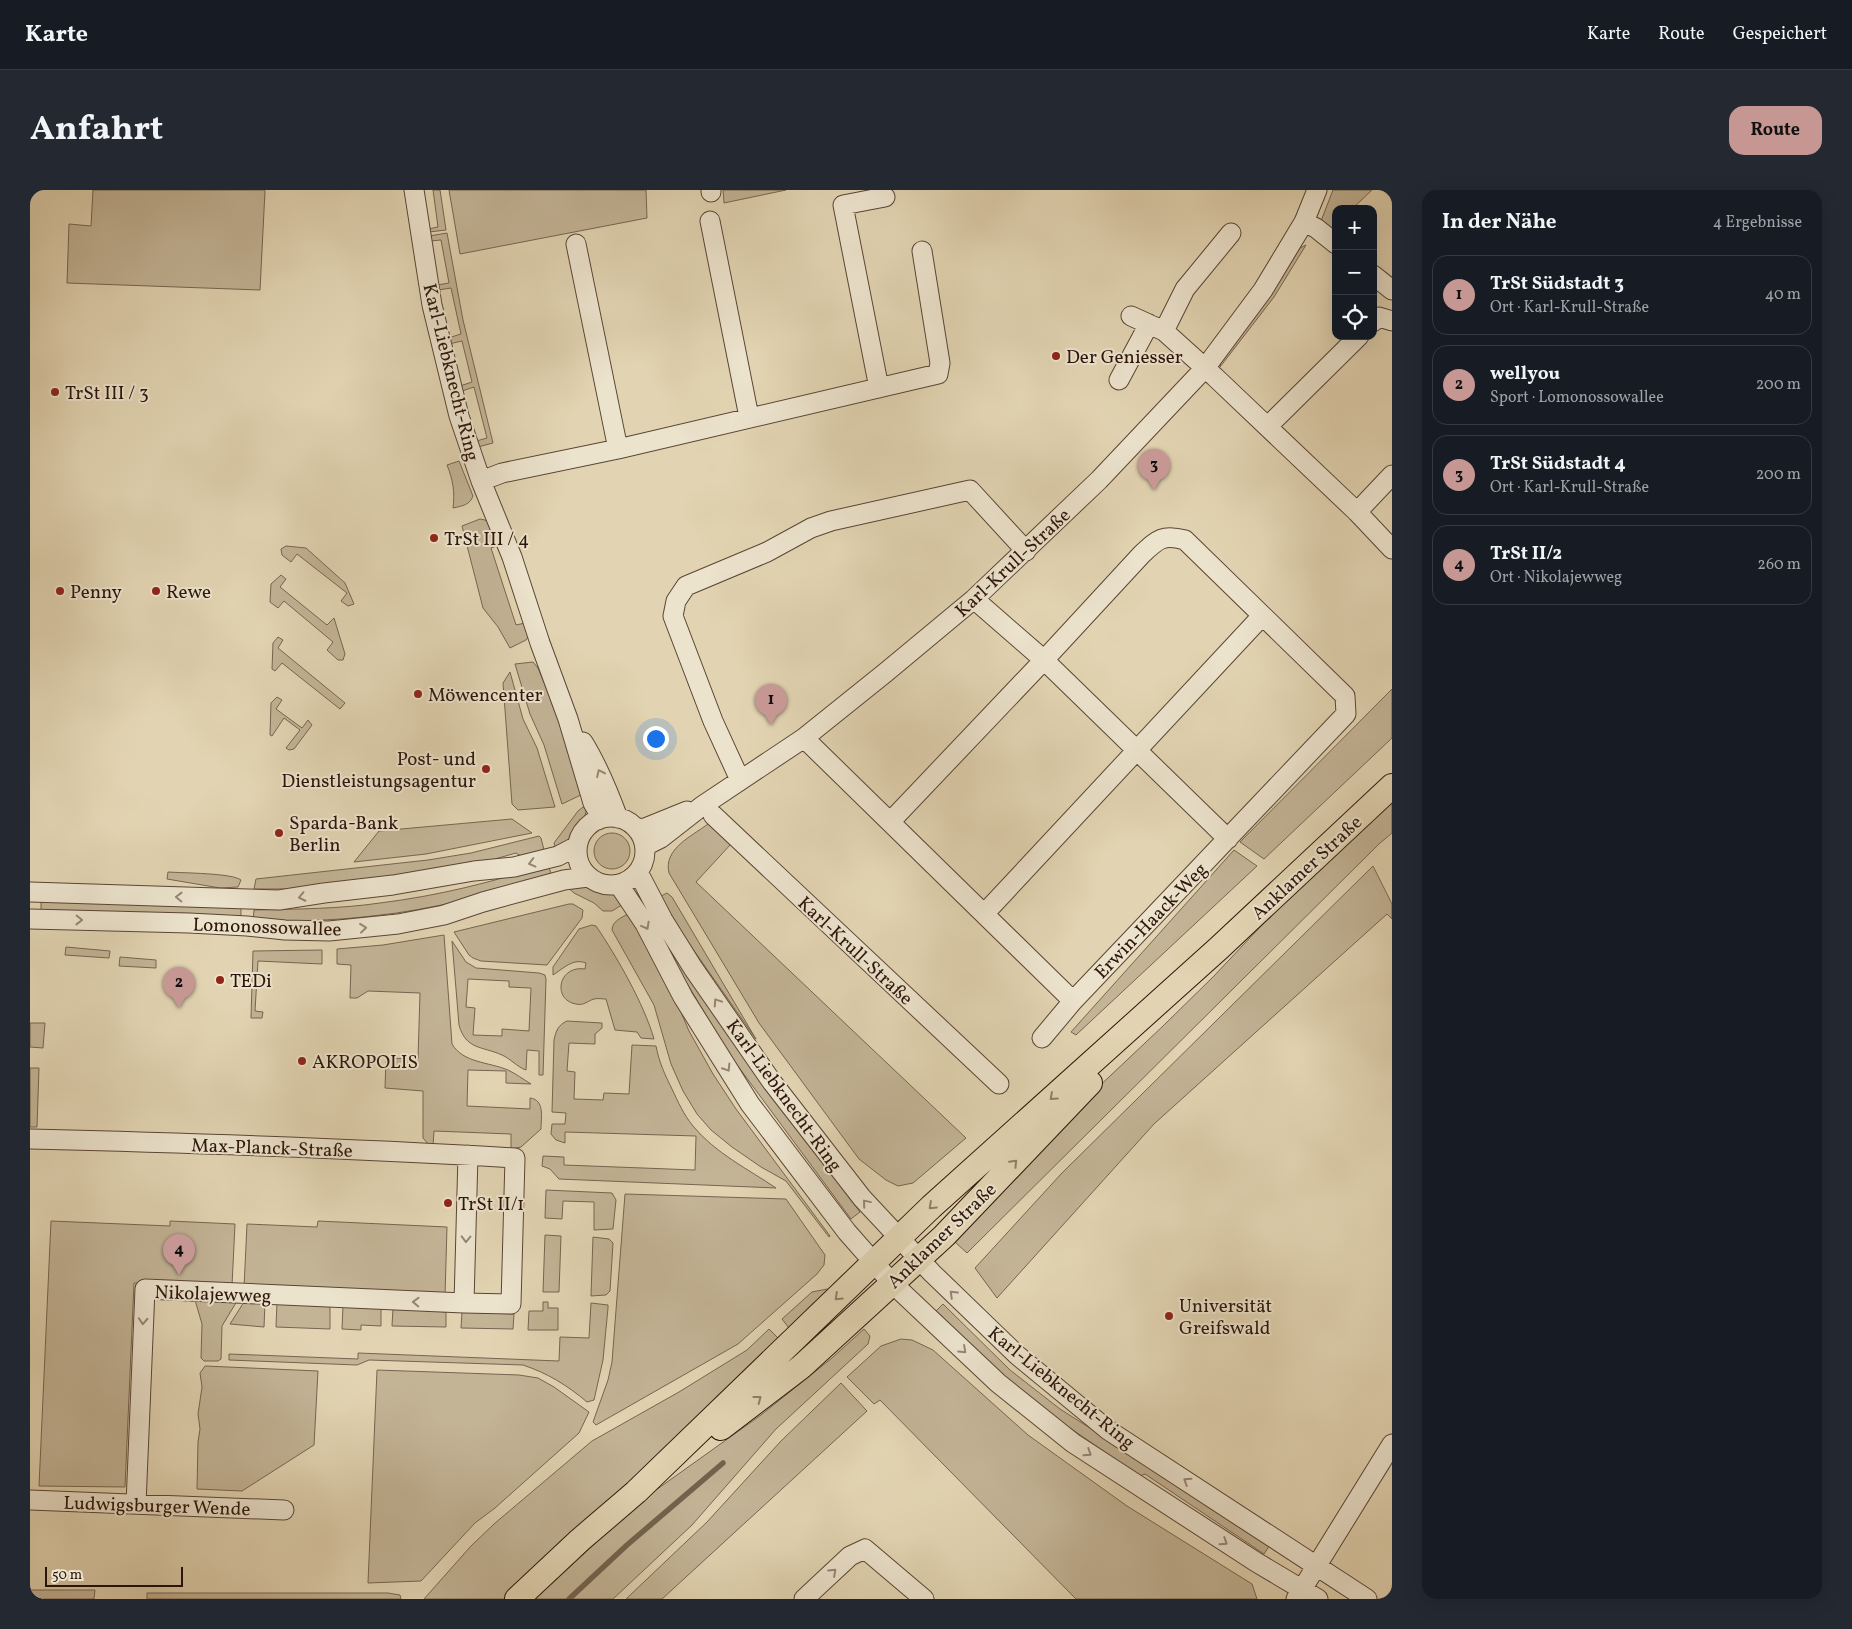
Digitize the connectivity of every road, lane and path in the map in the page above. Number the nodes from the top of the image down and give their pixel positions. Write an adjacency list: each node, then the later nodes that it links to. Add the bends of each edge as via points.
1 (414, 190): 24 (street, Karl-Liebknecht-Ring, via 432,305 459,416)
2 (1317, 190): 5 (street, Karl-Krull-Straße)
3 (885, 197): 19 (street, via 844,205)
4 (710, 221): 20 (street)
5 (1304, 222): 7 (street); 17 (street, Karl-Krull-Straße, via 1263,290)
6 (1231, 233): 15 (street)
7 (1332, 241)
8 (576, 244): 22 (street)
9 (922, 251): 19 (street, via 940,370 933,376)
10 (1377, 278): 11 (street)
11 (1392, 290)
12 (1131, 316): 15 (street)
13 (1377, 319): 14 (street)
14 (1392, 321)
15 (1156, 328): 17 (street); 18 (street)
16 (1355, 340): 21 (street)
17 (1205, 368): 21 (street); 27 (street, Karl-Krull-Straße, via 1099,480)
18 (1118, 380)
19 (879, 388): 20 (street)
20 (749, 417): 22 (street)
21 (1268, 426): 25 (street)
22 (618, 449): 24 (street, via 502,473)
23 (1392, 475): 25 (street)
24 (481, 481): 31 (street, Karl-Liebknecht-Ring, via 509,550)
25 (1356, 512): 26 (street)
26 (1392, 549)
27 (1026, 551): 28 (street, Karl-Krull-Straße); 34 (street, via 970,490 811,528 767,552 686,586 676,601 673,616 713,721)
28 (974, 599): 30 (street); 32 (street, Karl-Krull-Straße)
29 (1262, 616): 30 (street, Erwin-Haack-Weg, via 1185,540 1170,536 1157,540 1142,554); 33 (street); 41 (street, Erwin-Haack-Weg, via 1345,696 1346,714)
30 (1044, 660): 33 (street); 39 (street, Erwin-Haack-Weg)
31 (568, 719): 37 (street, Karl-Liebknecht-Ring, one-way to 31, via 593,758); 38 (street, Karl-Liebknecht-Ring, via 593,802 599,812)
32 (804, 738): 34 (street, Karl-Krull-Straße); 39 (street)
33 (1136, 749): 41 (street); 47 (street)
34 (740, 780): 36 (street, Karl-Krull-Straße)
35 (1392, 786): 49 (main road, Anklamer Straße)
36 (708, 810): 40 (street, Karl-Krull-Straße, via 661,838); 52 (street, Karl-Krull-Straße)
37 (618, 818): 38 (street); 40 (street, via 625,820)
38 (598, 820): 42 (street, Lomonossowallee, via 585,831)
39 (890, 822): 47 (street)
40 (641, 837): 43 (street, via 644,860)
41 (1228, 839): 50 (street, Erwin-Haack-Weg)
42 (577, 846): 44 (street, via 579,863); 46 (street, Lomonossowallee, one-way to 46, via 558,856 514,867 279,900)
43 (638, 872): 45 (street); 56 (street, Karl-Liebknecht-Ring, one-way to 43, via 862,1198 772,1082 673,936)
44 (588, 877): 45 (street, Lomonossowallee, via 608,886); 48 (street, Lomonossowallee, one-way to 44, via 329,931 398,924 444,915 564,880)
45 (620, 885): 58 (street, Karl-Liebknecht-Ring, one-way to 58, via 645,924 683,997 750,1104)
46 (30, 892)
47 (984, 914): 50 (street)
48 (30, 918)
49 (1219, 948): 56 (main road, Anklamer Straße, one-way to 56); 57 (main road, Anklamer Straße, one-way to 49, via 944,1236)
50 (1073, 1001): 51 (street, Erwin-Haack-Weg)
51 (1042, 1038)
52 (999, 1084)
53 (30, 1139): 54 (street, Max-Planck-Straße)
54 (468, 1155): 55 (street, Max-Planck-Straße); 60 (street, one-way to 60)
55 (515, 1158): 60 (street, Nikolajewweg, via 512,1304)
56 (899, 1239): 57 (street, Karl-Liebknecht-Ring); 58 (main road, Anklamer Straße)
57 (918, 1259): 59 (main road, Anklamer Straße); 66 (street, Karl-Liebknecht-Ring, one-way to 57, via 1108,1430 1017,1355)
58 (873, 1264): 59 (street, Karl-Liebknecht-Ring); 62 (main road, Anklamer Straße, one-way to 62)
59 (892, 1283): 62 (main road, Anklamer Straße, one-way to 59, via 801,1367); 67 (street, Karl-Liebknecht-Ring, one-way to 67, via 998,1383 1073,1444 1256,1562)
60 (464, 1303): 64 (street, Nikolajewweg, one-way to 64, via 145,1289)
61 (1392, 1444): 66 (street)
62 (636, 1492): 68 (main road, Anklamer Straße)
63 (30, 1500): 64 (street, Ludwigsburger Wende)
64 (136, 1504): 65 (street, Ludwigsburger Wende)
65 (284, 1510)
66 (1316, 1565): 67 (street); 72 (street, Karl-Liebknecht-Ring)
67 (1299, 1594): 71 (street, Karl-Liebknecht-Ring)
68 (517, 1599)
69 (804, 1599): 70 (street, one-way to 70, via 850,1556 866,1549)
70 (924, 1599)
71 (1318, 1599)
72 (1367, 1599)

